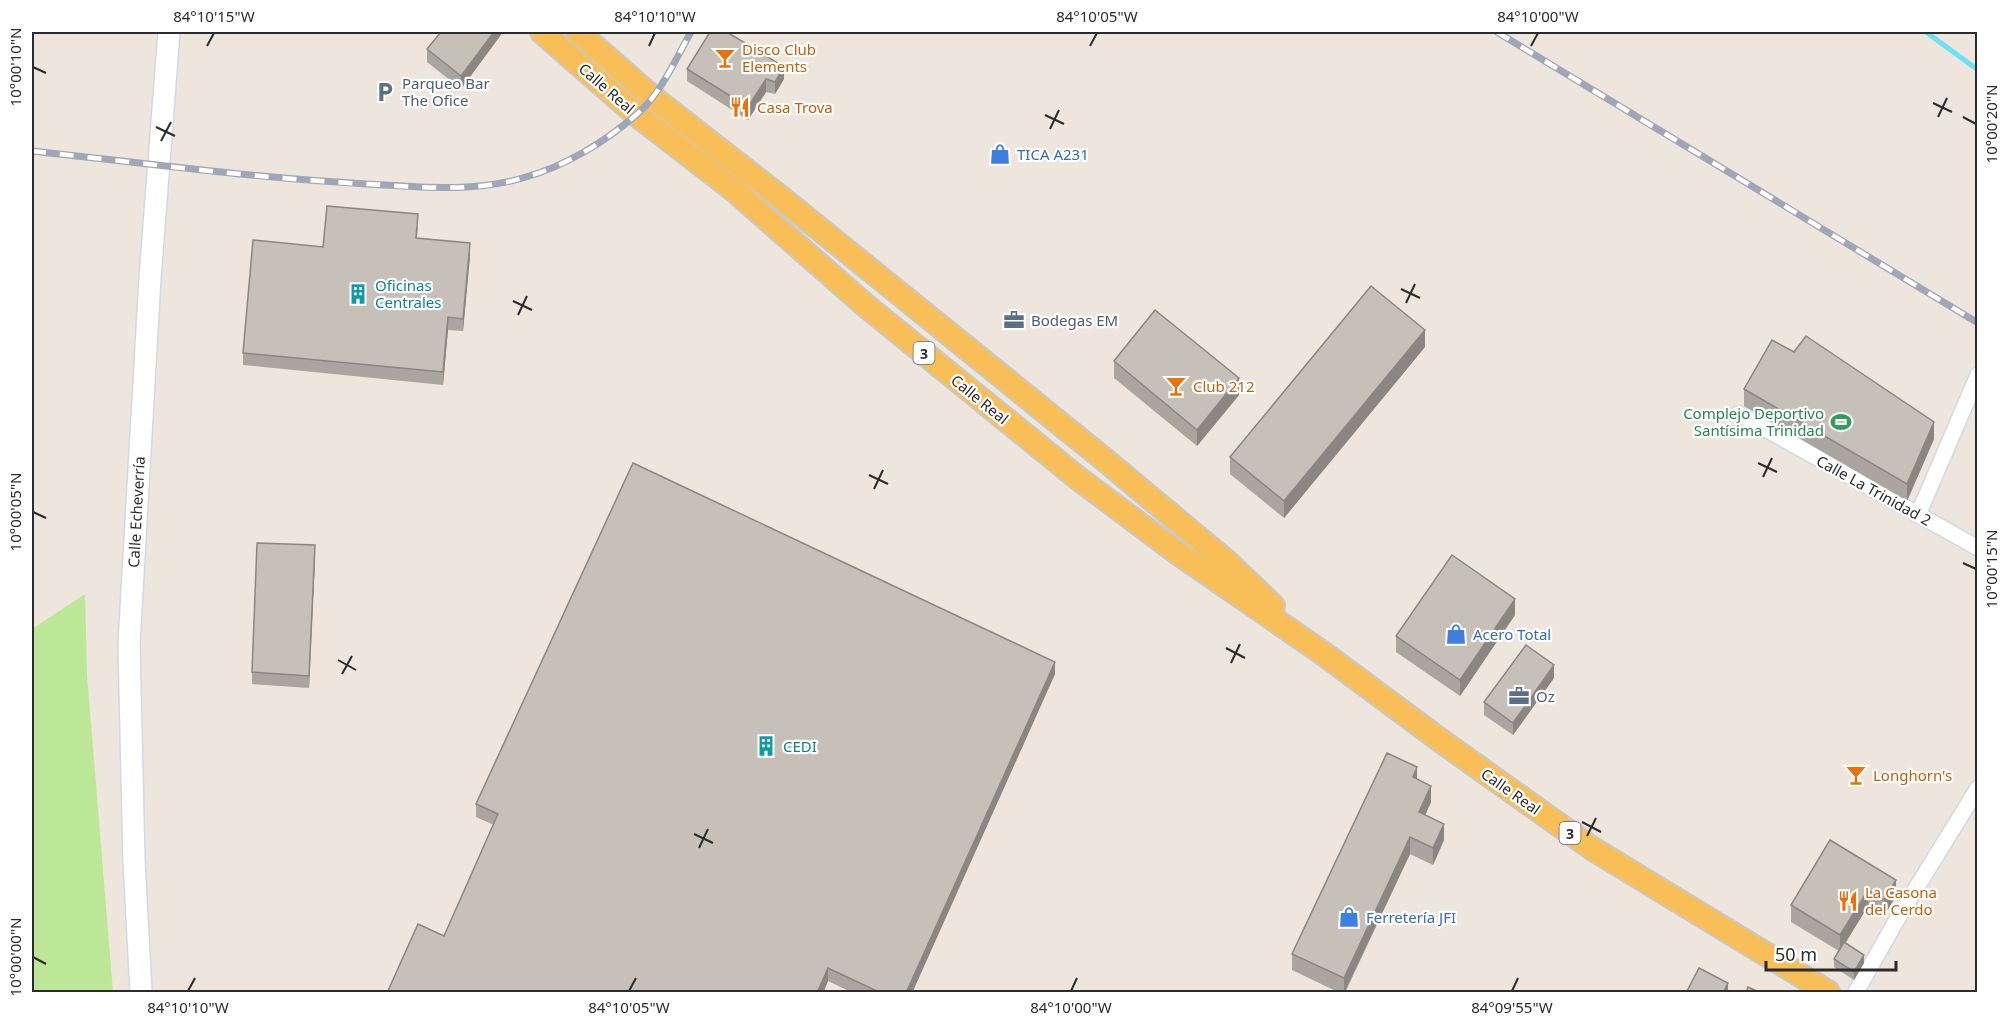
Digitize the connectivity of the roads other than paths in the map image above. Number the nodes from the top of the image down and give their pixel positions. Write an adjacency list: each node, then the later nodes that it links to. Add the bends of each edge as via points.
1 (169, 32): 13 (street, Calle Echeverría, via 151,261 129,644)
2 (542, 32): 7 (main road, Calle Real / 3, via 637,115 734,190 865,306)
3 (578, 32): 5 (main road, Calle Real / 3, via 652,97)
4 (1977, 375): 9 (street)
5 (1047, 413): 7 (main road); 8 (main road, Calle Real / 3)
6 (1739, 414): 9 (street, Calle La Trinidad 2)
7 (1079, 479): 8 (main road, via 1100,481); 11 (main road, Calle Real / 3, via 1197,567)
8 (1159, 506): 11 (main road, Calle Real / 3, via 1227,562)
9 (1918, 515): 10 (street, Calle La Trinidad 2)
10 (1977, 548)
11 (1324, 654): 14 (main road, Calle Real / 3, via 1593,849)
12 (1977, 788): 15 (street)
13 (141, 993)
14 (1828, 993)
15 (1856, 993)

